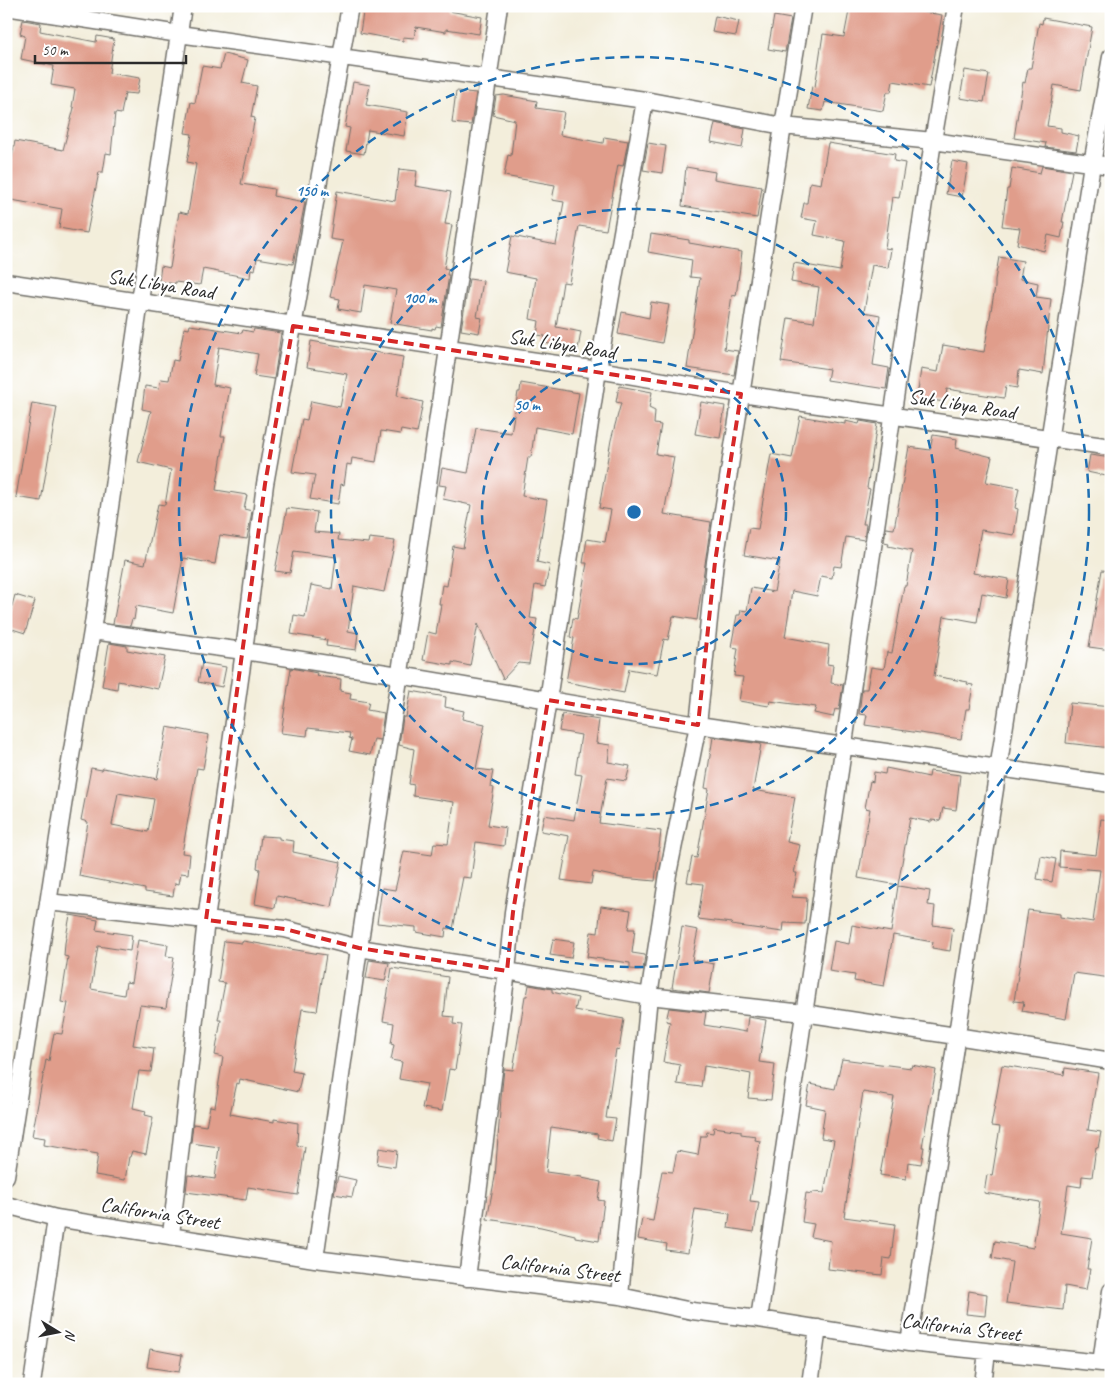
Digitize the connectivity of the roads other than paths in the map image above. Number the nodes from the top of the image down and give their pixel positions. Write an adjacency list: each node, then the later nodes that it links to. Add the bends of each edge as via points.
1 (183, 6): 7 (street)
2 (350, 6): 9 (street)
3 (499, 6): 10 (street)
4 (803, 6): 12 (street)
5 (956, 6): 13 (street)
6 (7, 9): 7 (street)
7 (179, 34): 9 (street); 17 (street)
8 (1111, 56): 14 (street)
9 (342, 57): 10 (street); 18 (street)
10 (488, 77): 11 (street); 19 (street)
11 (645, 100): 12 (street); 20 (street)
12 (782, 126): 13 (street); 21 (street)
13 (933, 141): 14 (street); 22 (street)
14 (1092, 164): 15 (street); 23 (street)
15 (1111, 166)
16 (6, 282): 17 (street, Suk Libya Road)
17 (139, 303): 18 (street, Suk Libya Road); 25 (street)
18 (293, 326): 19 (street, Suk Libya Road); 26 (street, via 265,484)
19 (448, 348): 20 (street, Suk Libya Road); 27 (street)
20 (598, 370): 21 (street, Suk Libya Road); 28 (street)
21 (741, 394): 22 (street, Suk Libya Road); 29 (street, via 715,562)
22 (892, 415): 23 (street, Suk Libya Road); 30 (street)
23 (1049, 439): 24 (street, Suk Libya Road); 31 (street)
24 (1111, 447)
25 (92, 631): 26 (street); 33 (street)
26 (244, 651): 27 (street); 34 (street)
27 (399, 675): 28 (street); 35 (street)
28 (548, 700): 29 (street); 36 (street, via 513,912)
29 (698, 725): 30 (street); 37 (street, via 668,874)
30 (844, 746): 31 (street); 38 (street)
31 (998, 768): 32 (street); 39 (street)
32 (1111, 784)
33 (48, 902): 34 (street); 41 (street)
34 (206, 920): 35 (street, via 285,930); 44 (street)
35 (358, 948): 36 (street); 45 (street)
36 (507, 971): 37 (street); 46 (street)
37 (649, 996): 38 (street); 48 (street)
38 (804, 1013): 39 (street); 49 (street)
39 (956, 1036): 40 (street); 51 (street)
40 (1111, 1061)
41 (6, 1176)
42 (6, 1205): 43 (street, California Street)
43 (56, 1218): 44 (street, California Street); 54 (street)
44 (172, 1236): 45 (street, California Street)
45 (315, 1259): 46 (street, California Street)
46 (467, 1278): 48 (street, California Street)
47 (1111, 1291): 53 (street)
48 (620, 1296): 49 (street, California Street, via 692,1311)
49 (760, 1319): 50 (street, California Street)
50 (818, 1328): 51 (street, California Street); 55 (street)
51 (909, 1343): 52 (street, California Street)
52 (987, 1352): 53 (street, California Street); 56 (street)
53 (1106, 1363)
54 (32, 1384)
55 (810, 1384)
56 (983, 1384)

